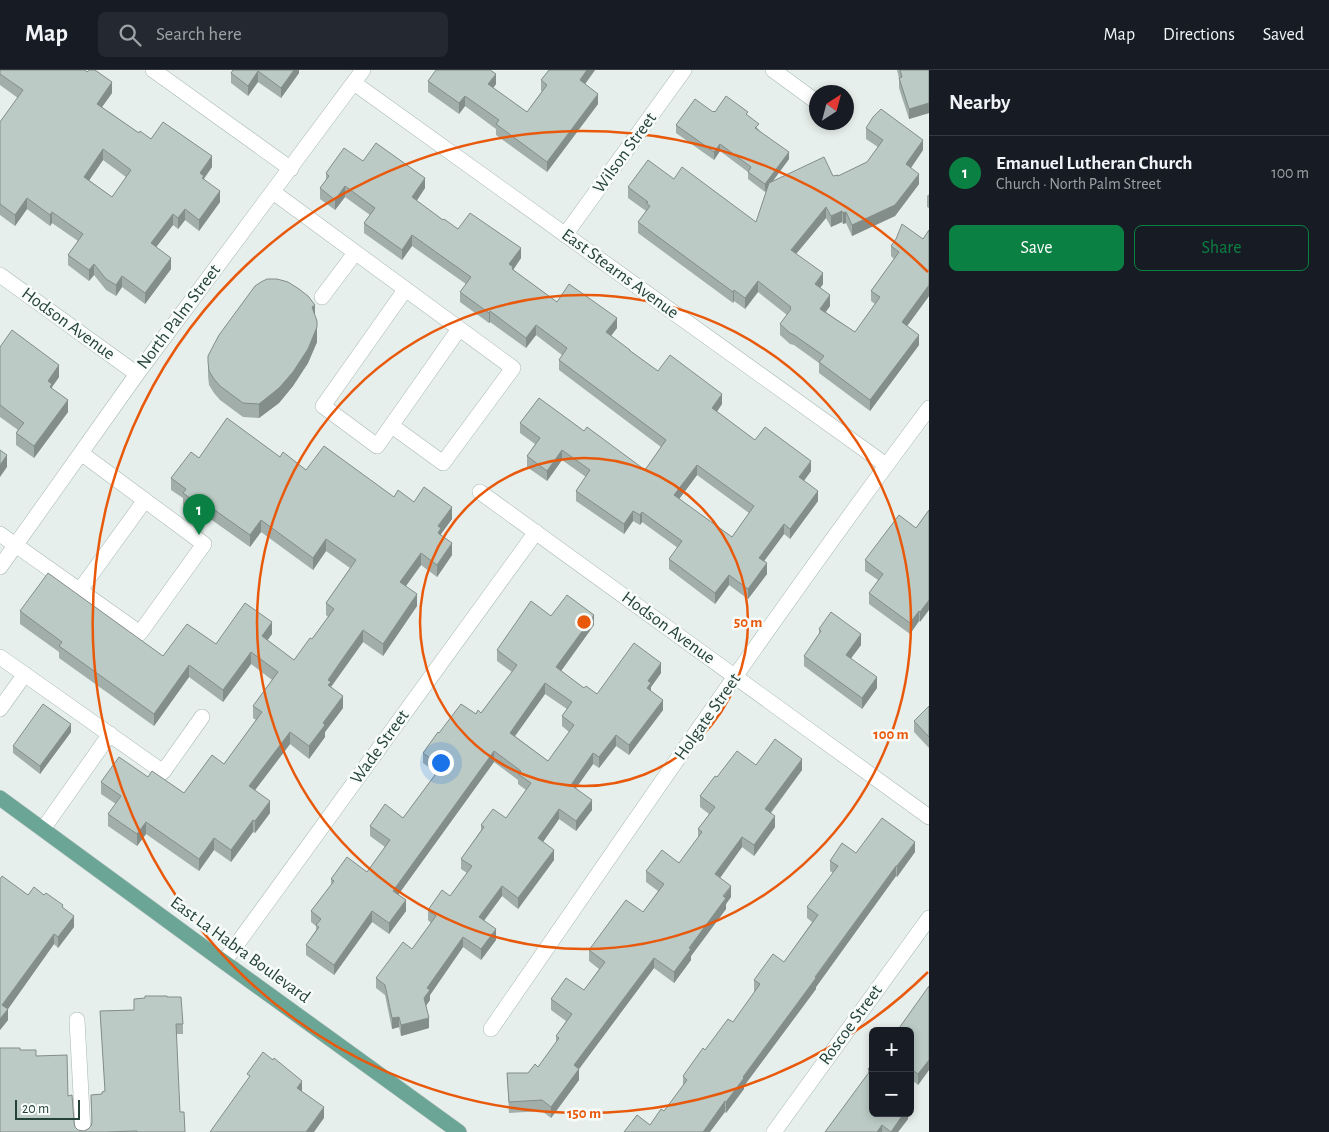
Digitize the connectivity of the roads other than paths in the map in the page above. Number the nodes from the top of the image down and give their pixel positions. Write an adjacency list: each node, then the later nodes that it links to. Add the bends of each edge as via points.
1 (153, 70): 7 (street)
2 (364, 70): 5 (street, North Palm Street)
3 (684, 70): 9 (street, Wilson Street)
4 (773, 70): 6 (street)
5 (354, 83): 7 (street, North Palm Street); 9 (street, East Stearns Avenue)
6 (809, 96)
7 (290, 169): 8 (street, North Palm Street)
8 (273, 192): 10 (street); 15 (street, North Palm Street)
9 (566, 235): 19 (street, East Stearns Avenue)
10 (355, 252): 12 (street); 13 (street)
11 (0, 274): 15 (street, Hodson Avenue)
12 (406, 290): 14 (street); 17 (street, via 323,406 377,446)
13 (322, 297)
14 (459, 329): 17 (street); 17 (street, via 513,368 443,463)
15 (137, 374): 18 (street, North Palm Street)
16 (929, 408): 19 (street, Holgate Street)
17 (392, 426)
18 (81, 453): 21 (street); 24 (street, North Palm Street)
19 (886, 465): 29 (street, Holgate Street)
20 (480, 492): 22 (street, Hodson Avenue)
21 (146, 500): 26 (street); 26 (street, via 204,544 140,632)
22 (536, 532): 29 (street, Hodson Avenue); 37 (street, Wade Street)
23 (0, 534): 24 (street)
24 (17, 544): 25 (street, North Palm Street); 26 (street)
25 (0, 567)
26 (80, 590)
27 (0, 657): 28 (street)
28 (25, 674): 30 (street); 32 (street)
29 (736, 677): 34 (street, Hodson Avenue); 39 (street, Holgate Street)
30 (0, 709)
31 (202, 717): 32 (street, via 163,772)
32 (110, 734): 35 (street)
33 (0, 798): 35 (main road, East La Habra Boulevard)
34 (929, 817)
35 (43, 829): 37 (main road, East La Habra Boulevard)
36 (929, 918): 42 (street, Roscoe Street)
37 (224, 962): 41 (main road, East La Habra Boulevard)
38 (77, 1020): 40 (street)
39 (490, 1029)
40 (83, 1132)
41 (459, 1132)
42 (774, 1132)

